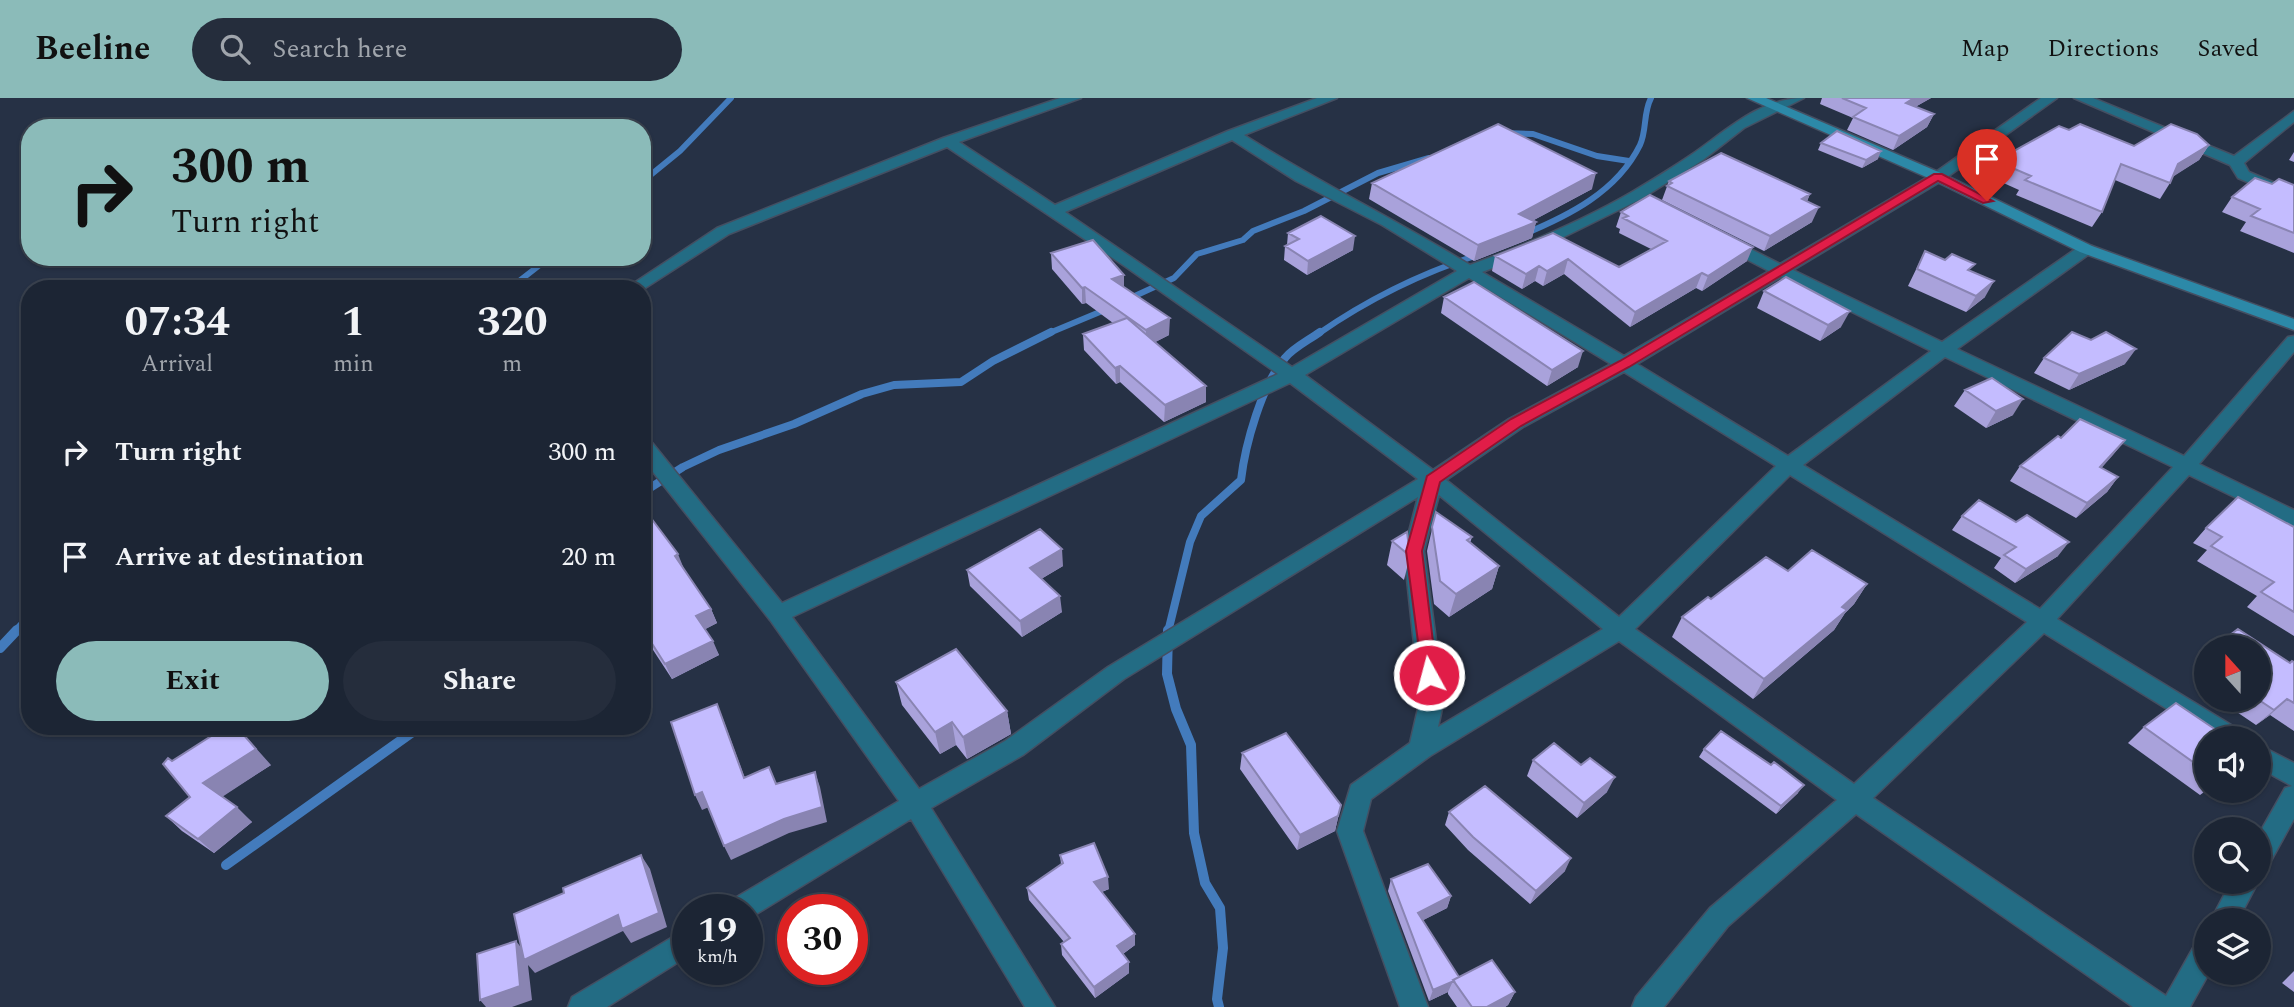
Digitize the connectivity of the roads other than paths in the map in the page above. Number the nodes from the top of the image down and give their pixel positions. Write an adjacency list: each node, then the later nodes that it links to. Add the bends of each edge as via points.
1 (1074, 98): 10 (street)
2 (1330, 98): 9 (street)
3 (1754, 98): 7 (street)
4 (1797, 98): 7 (street)
5 (2050, 98): 12 (street)
6 (2081, 98): 11 (street)
7 (1776, 108): 12 (street); 17 (street, via 1739,125 1642,199)
8 (2294, 116): 11 (street)
9 (1233, 134): 14 (street); 17 (street)
10 (948, 141): 14 (street); 19 (street, via 723,231)
11 (2236, 162): 13 (street, via 2244,175)
12 (1938, 177): 16 (street); 18 (street)
13 (2294, 197)
14 (1054, 211): 24 (street)
15 (1709, 234): 18 (street)
16 (2086, 249): 20 (street); 22 (street)
17 (1468, 271): 23 (street); 24 (street)
18 (1781, 271): 22 (street); 23 (street)
19 (647, 280)
20 (2294, 325)
21 (2294, 341): 27 (street)
22 (1942, 351): 26 (street); 27 (street)
23 (1625, 364): 26 (street); 28 (street, via 1516,423)
24 (1292, 375): 28 (street); 30 (street)
25 (651, 455): 30 (street)
26 (1788, 465): 31 (street); 32 (street)
27 (2187, 465): 29 (street); 31 (street)
28 (1433, 479): 32 (street); 34 (street, via 1414,551 1432,700); 39 (street, via 1116,673 1014,748)
29 (2294, 519)
30 (778, 614): 39 (street)
31 (2041, 622): 33 (street); 38 (street)
32 (1620, 630): 34 (street); 38 (street)
33 (2213, 726)
34 (1421, 748): 46 (street, via 1360,793 1350,831)
35 (2271, 762): 36 (street)
36 (2294, 776)
37 (2294, 796): 40 (street)
38 (1854, 800): 47 (street, via 1719,917); 48 (street)
39 (915, 804): 41 (street); 45 (street)
40 (2271, 837)
41 (763, 896)
42 (672, 951): 44 (street)
43 (2194, 973): 49 (street)
44 (582, 1007)
45 (1041, 1007)
46 (1414, 1007)
47 (1646, 1007)
48 (2157, 1007)
49 (2175, 1007)

